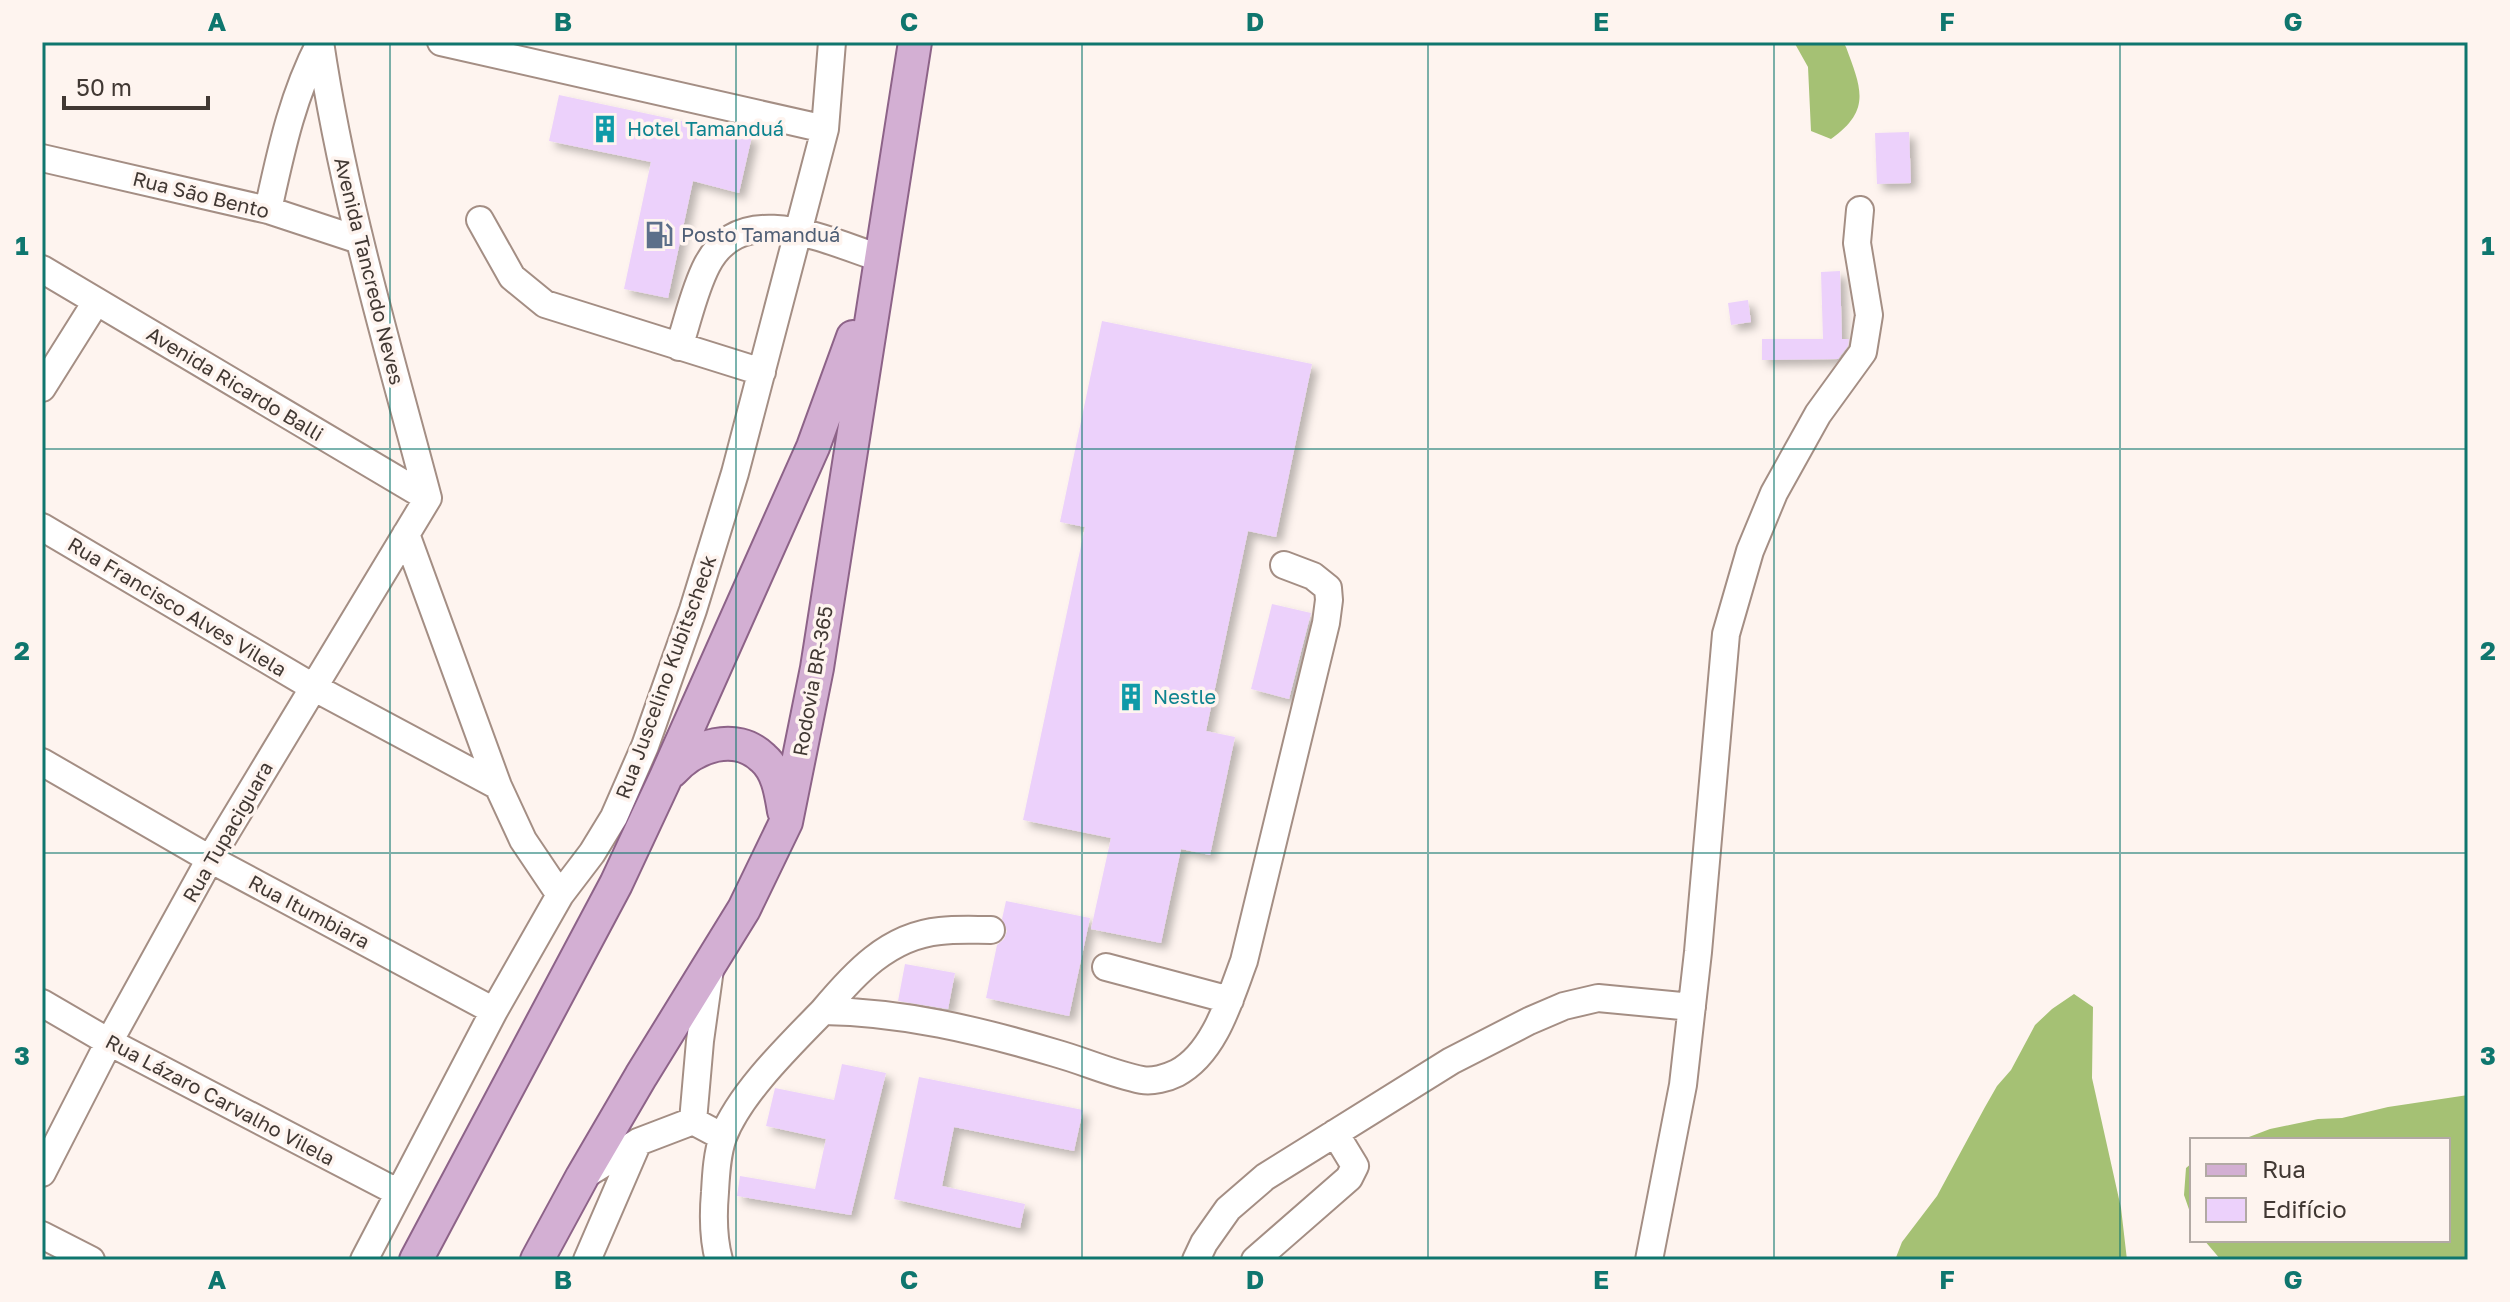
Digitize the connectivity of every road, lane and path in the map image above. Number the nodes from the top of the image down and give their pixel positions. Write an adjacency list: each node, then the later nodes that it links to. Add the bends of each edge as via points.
1 (441, 42): 5 (street)
2 (832, 42): 5 (street, Rua Juscelino Kubitscheck)
3 (915, 42): 12 (main road, Rodovia BR-365)
4 (320, 43): 7 (street, via 291,112); 11 (street, Avenida Tancredo Neves)
5 (825, 129): 10 (street, Rua Juscelino Kubitscheck)
6 (42, 158): 7 (street, Rua São Bento)
7 (268, 210): 11 (street, Rua São Bento)
8 (1860, 210): 34 (street, via 1857,243 1869,315 1863,352 1818,414 1774,493 1750,551 1726,634)
9 (480, 220): 15 (street, via 512,277 545,304)
10 (798, 232): 12 (street); 15 (street, via 758,227 740,232 717,249 706,266); 16 (street, Rua Juscelino Kubitscheck)
11 (359, 240): 18 (street, Avenida Tancredo Neves)
12 (880, 258): 24 (main road, via 813,447); 26 (main road, Rodovia BR-365, via 817,668)
13 (42, 269): 14 (street, Avenida Ricardo Balli)
14 (96, 302): 17 (street); 18 (street, Avenida Ricardo Balli)
15 (679, 347): 16 (street)
16 (762, 372): 28 (street, Rua Juscelino Kubitscheck, via 698,595 645,746 614,817)
17 (42, 388)
18 (428, 498): 20 (street, Rua Tupaciguara)
19 (42, 527): 22 (street, Rua Francisco Alves Vilela)
20 (406, 534): 22 (street, Rua Tupaciguara); 25 (street)
21 (1284, 565): 32 (street, via 1323,582 1329,600 1244,961)
22 (313, 687): 25 (street, Rua Francisco Alves Vilela); 27 (street, Rua Tupaciguara)
23 (42, 762): 27 (street, Rua Itumbiara)
24 (666, 777): 26 (main road, via 706,745 747,748 773,771); 48 (main road, via 616,884)
25 (498, 786): 28 (street, via 523,840)
26 (786, 822): 30 (main road, Rodovia BR-365)
27 (210, 859): 35 (street, Rua Itumbiara); 37 (street, Rua Tupaciguara)
28 (560, 895): 35 (street, Rua Juscelino Kubitscheck)
29 (991, 930): 36 (street, via 939,931 908,939 854,974)
30 (711, 965): 38 (street); 43 (main road, Rodovia BR-365)
31 (1106, 967): 32 (street)
32 (1230, 1000): 36 (street, via 1197,1058 1178,1073 1145,1081 932,1021)
33 (42, 1003): 37 (street, Rua Lázaro Carvalho Vilela)
34 (1692, 1007): 39 (street, via 1598,998 1564,1006 1451,1061); 54 (street, via 1683,1085)
35 (494, 1011): 44 (street, Rua Juscelino Kubitscheck)
36 (823, 1011): 40 (street, via 775,1060)
37 (109, 1042): 42 (street, Rua Tupaciguara); 44 (street, Rua Lázaro Carvalho Vilela)
38 (693, 1121): 40 (street); 41 (street)
39 (1335, 1133): 52 (street, via 1265,1177 1228,1209); 53 (street, via 1355,1166 1349,1178)
40 (723, 1137): 51 (street, via 713,1211)
41 (638, 1142): 43 (street); 50 (street)
42 (42, 1173)
43 (582, 1177): 49 (main road, Rodovia BR-365)
44 (399, 1193): 47 (street, Rua Juscelino Kubitscheck)
45 (42, 1235): 46 (street)
46 (91, 1260)
47 (364, 1260)
48 (416, 1260)
49 (537, 1260)
50 (587, 1260)
51 (719, 1260)
52 (1196, 1260)
53 (1255, 1260)
54 (1649, 1260)

